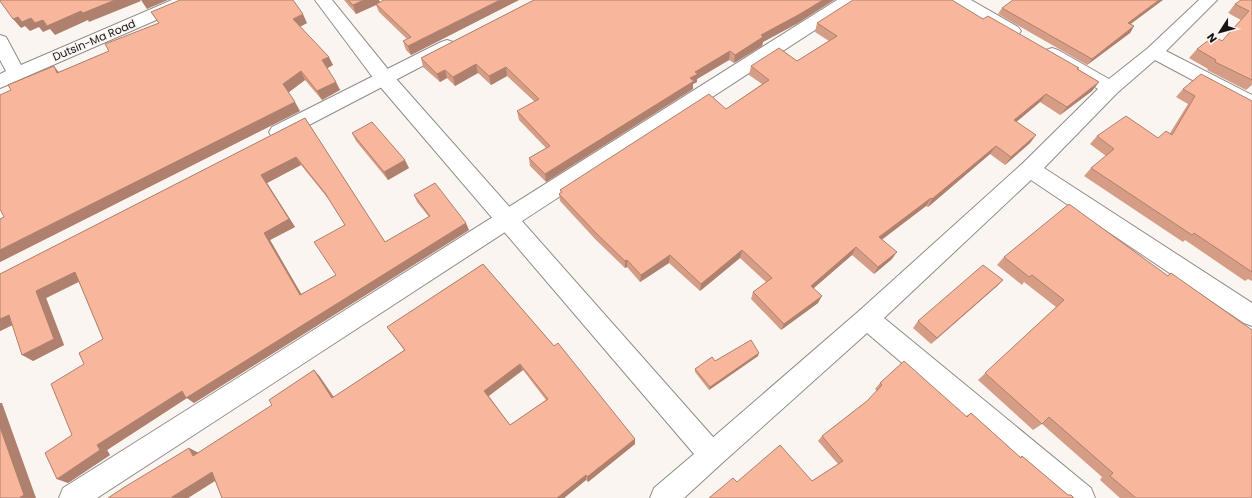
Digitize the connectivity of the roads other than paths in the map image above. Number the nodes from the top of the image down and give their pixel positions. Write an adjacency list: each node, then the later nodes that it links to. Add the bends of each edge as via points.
1 (187, 0): 9 (street, Dutsin-Ma Road)
2 (323, 0): 10 (street)
3 (849, 0): 15 (street)
4 (958, 0): 11 (street)
5 (1209, 0): 8 (street)
6 (460, 39): 10 (street)
7 (0, 41): 9 (street)
8 (1154, 52): 11 (street); 12 (street)
9 (8, 77)
10 (384, 78): 13 (street); 15 (street)
11 (1110, 88): 14 (street)
12 (1252, 103)
13 (263, 140)
14 (1030, 169): 16 (street); 17 (street)
15 (508, 219): 18 (street); 19 (street)
16 (1252, 316)
17 (867, 318): 18 (street); 21 (street)
18 (712, 455): 20 (street)
19 (73, 498)
20 (664, 498)
21 (1081, 498)

